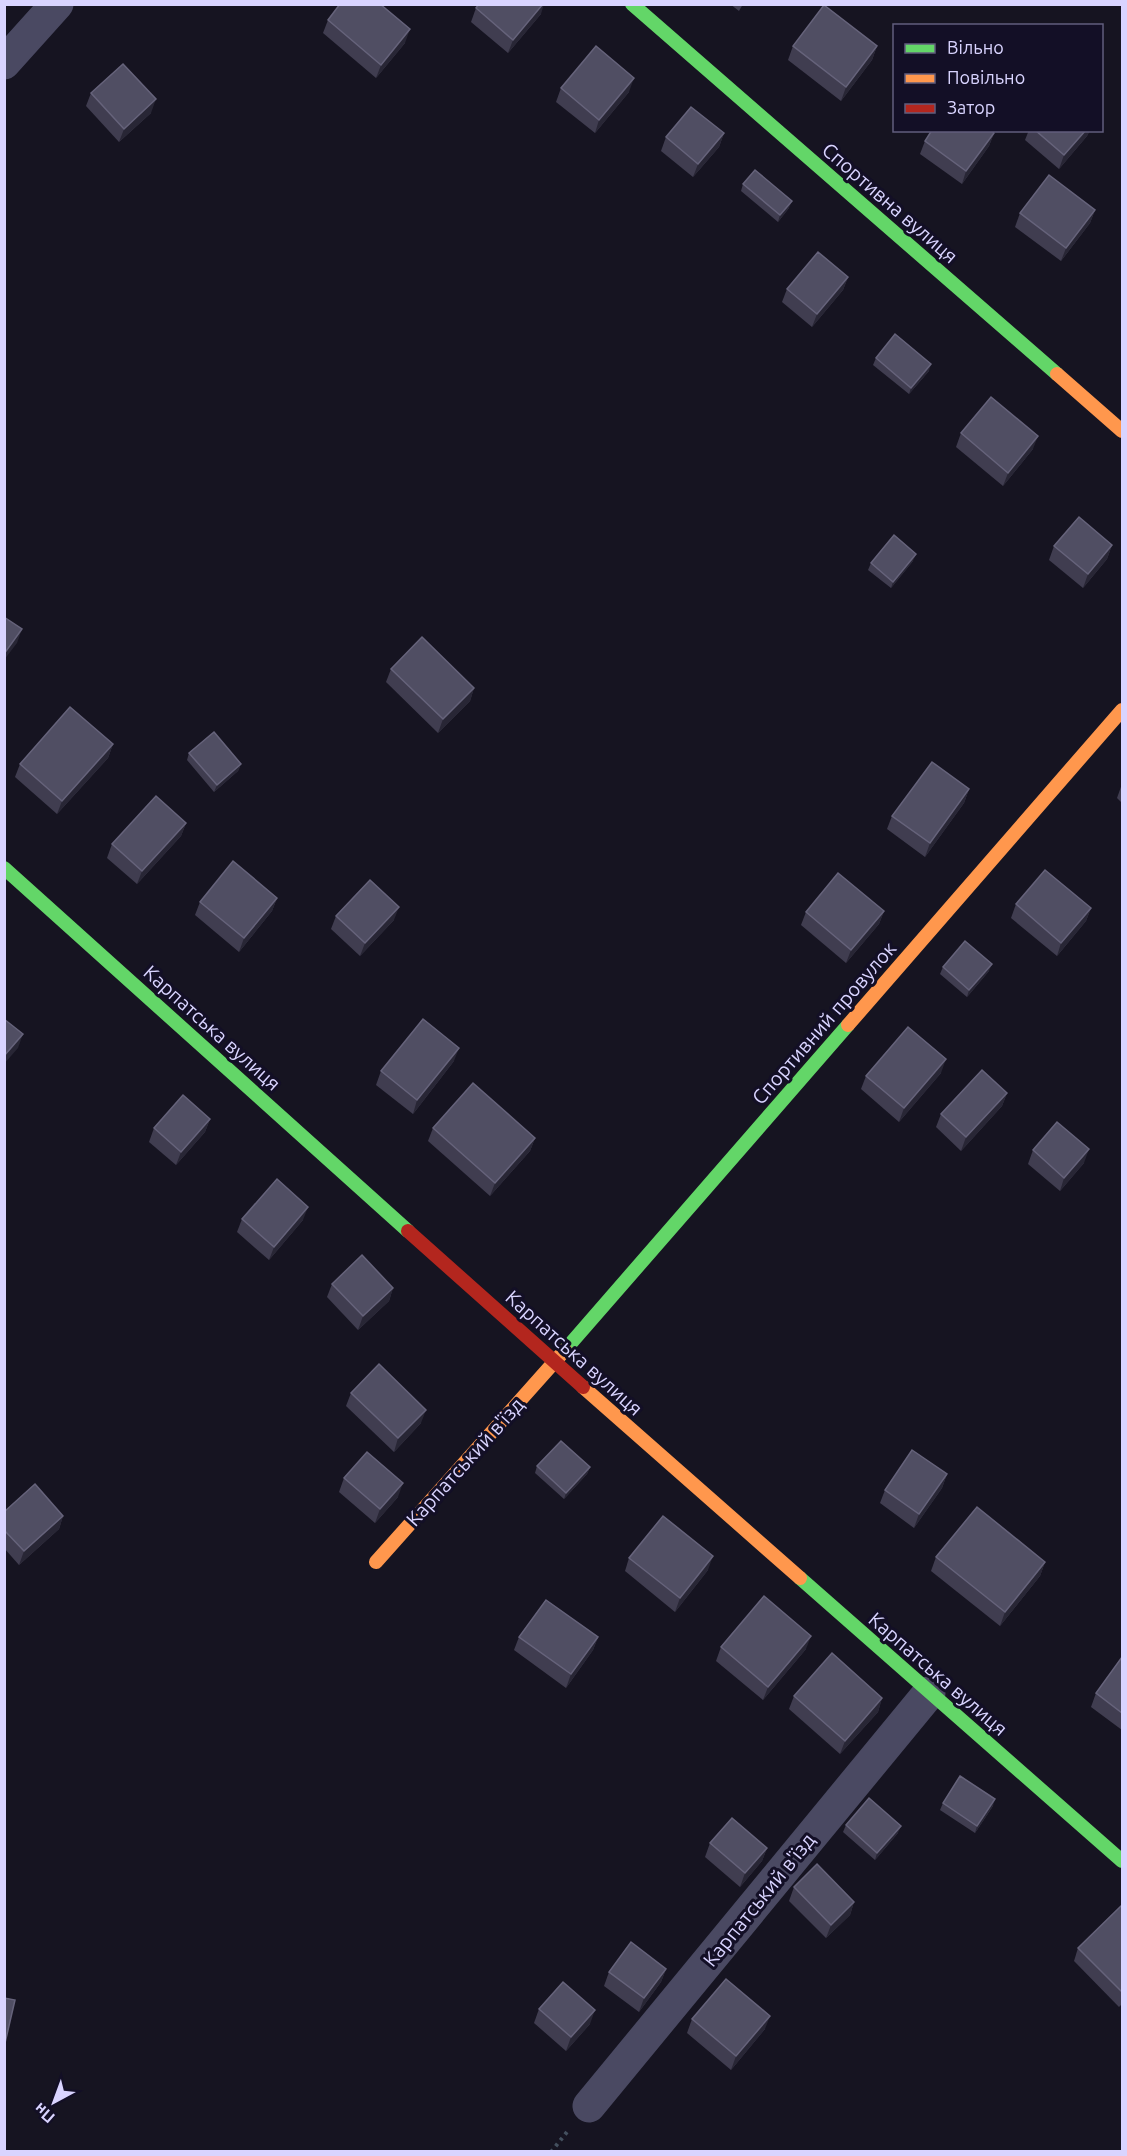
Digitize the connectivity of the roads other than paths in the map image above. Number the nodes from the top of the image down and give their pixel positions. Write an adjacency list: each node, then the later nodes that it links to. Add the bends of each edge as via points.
1 (57, 4): 3 (street)
2 (632, 4): 4 (street, Спортивна вулиця)
3 (4, 63)
4 (1122, 431)
5 (1122, 710): 7 (street, Спортивний провулок)
6 (4, 868): 7 (street, Карпатська вулиця)
7 (555, 1362): 8 (street, Карпатський в'їзд); 9 (street, Карпатська вулиця)
8 (376, 1562)
9 (929, 1693): 10 (street, Карпатська вулиця); 11 (street, Карпатський в'їзд)
10 (1122, 1861)
11 (589, 2106)

